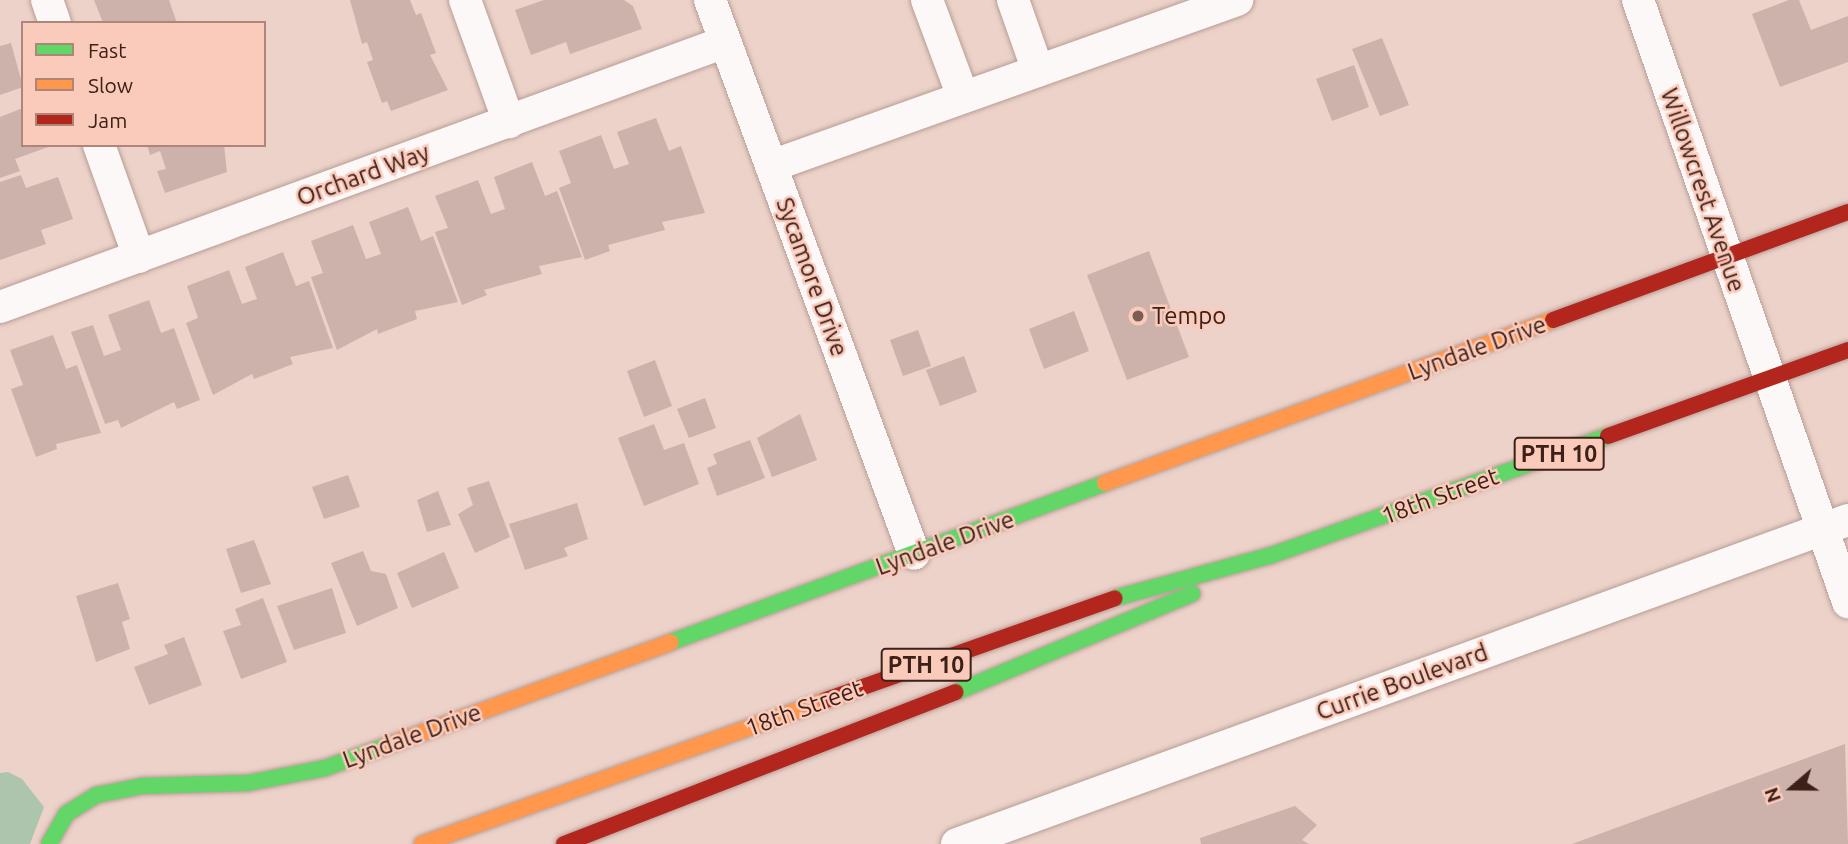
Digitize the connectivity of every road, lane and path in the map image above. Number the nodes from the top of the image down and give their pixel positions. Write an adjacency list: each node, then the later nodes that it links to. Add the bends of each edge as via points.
1 (47, 0): 8 (street)
2 (465, 0): 12 (street)
3 (710, 0): 9 (street, Sycamore Drive)
4 (927, 0): 11 (street)
5 (1013, 0): 10 (street)
6 (1237, 0): 10 (street)
7 (1638, 0): 17 (street, Willowcrest Avenue)
8 (54, 21)
9 (725, 42): 12 (street, Orchard Way); 14 (street, Sycamore Drive)
10 (1038, 71): 11 (street)
11 (963, 97): 14 (street)
12 (509, 122): 16 (street, Orchard Way)
13 (100, 147): 16 (street)
14 (771, 166): 22 (street, Sycamore Drive)
15 (1848, 212): 17 (main road, Lyndale Drive)
16 (139, 257): 18 (street, Orchard Way)
17 (1725, 257): 20 (street, Willowcrest Avenue); 22 (main road, Lyndale Drive)
18 (0, 307)
19 (1848, 350): 20 (main road, 18th Street / PTH 10)
20 (1767, 379): 21 (street, Willowcrest Avenue); 23 (main road, 18th Street / PTH 10)
21 (1835, 525): 24 (street, Willowcrest Avenue); 25 (street, Currie Boulevard)
22 (914, 554): 26 (main road, Lyndale Drive, via 325,768 248,783 142,786 97,795 66,814)
23 (1269, 556): 27 (main road, 18th Street / PTH 10, via 1114,598); 28 (main road, 18th Street / PTH 10, via 1137,621)
24 (1848, 602)
25 (1001, 836): 29 (street, Currie Boulevard)
26 (48, 844)
27 (422, 844)
28 (564, 844)
29 (957, 844)

